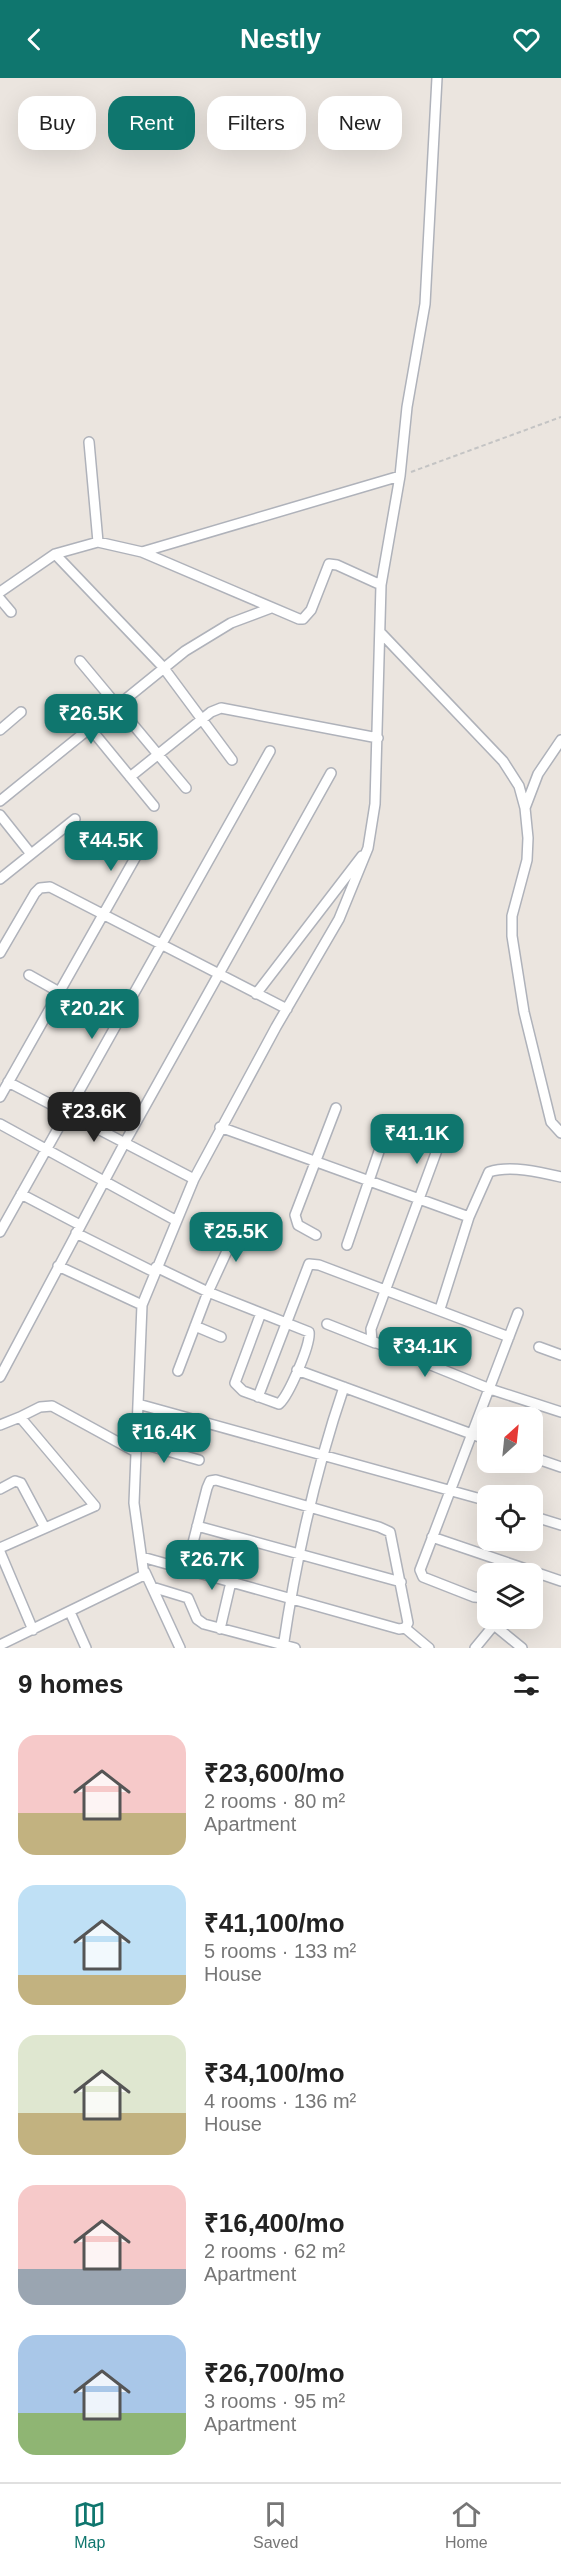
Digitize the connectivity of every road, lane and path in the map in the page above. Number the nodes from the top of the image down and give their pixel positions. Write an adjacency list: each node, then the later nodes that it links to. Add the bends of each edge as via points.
1 (437, 78): 4 (street, via 425,304 406,407)
2 (561, 417): 4 (path)
3 (89, 442): 5 (street)
4 (400, 476): 6 (street); 8 (street)
5 (98, 542): 6 (street); 7 (street)
6 (142, 552): 11 (street)
7 (55, 554): 9 (street); 15 (street)
8 (381, 585): 11 (street, via 329,564 303,619); 13 (street)
9 (0, 592)
10 (0, 599): 12 (street)
11 (271, 608): 15 (street, via 216,632)
12 (11, 612)
13 (380, 632): 21 (street); 31 (street, via 503,761 519,786)
14 (80, 662): 16 (street)
15 (163, 667): 16 (street); 18 (street)
16 (118, 705): 19 (street); 24 (street)
17 (21, 712): 20 (street)
18 (202, 719): 21 (street, via 221,708 237,709); 24 (street); 25 (street)
19 (90, 728): 27 (street); 29 (street)
20 (0, 730)
21 (378, 738): 35 (street)
22 (561, 740): 31 (street, via 538,774)
23 (270, 751): 39 (street)
24 (159, 755): 27 (street); 28 (street)
25 (232, 760)
26 (331, 773): 42 (street)
27 (130, 777): 30 (street)
28 (186, 788)
29 (0, 801)
30 (154, 806)
31 (525, 808): 54 (street, via 527,860 512,916 514,953 551,1122)
32 (0, 815): 36 (street)
33 (75, 819): 36 (street)
34 (142, 844): 38 (street)
35 (368, 848): 44 (street); 45 (street, via 339,919)
36 (31, 854): 37 (street)
37 (0, 879)
38 (102, 914): 39 (street); 40 (street, via 50,887 40,888); 43 (street)
39 (161, 944): 42 (street); 46 (street)
40 (0, 953)
41 (29, 975): 43 (street)
42 (219, 975): 44 (street); 56 (street)
43 (58, 992): 46 (street); 47 (street)
44 (256, 994): 45 (street)
45 (287, 1009): 53 (street)
46 (116, 1024): 50 (street)
47 (8, 1082): 48 (street); 50 (street)
48 (0, 1097)
49 (336, 1108): 58 (street)
50 (66, 1113): 56 (street); 57 (street)
51 (0, 1124): 57 (street)
52 (388, 1125): 62 (street)
53 (220, 1127): 58 (street); 60 (street)
54 (561, 1133)
55 (440, 1142): 64 (street)
56 (124, 1144): 60 (street); 61 (street)
57 (46, 1149): 61 (street); 63 (street)
58 (316, 1162): 62 (street); 71 (street, via 295,1221)
59 (561, 1177): 65 (street, via 498,1169 489,1172)
60 (194, 1179): 67 (street)
61 (104, 1181): 67 (street); 69 (street)
62 (369, 1181): 64 (street); 72 (street)
63 (21, 1194): 66 (street); 69 (street)
64 (419, 1199): 65 (street); 75 (street)
65 (469, 1217): 78 (street)
66 (3, 1219): 70 (street)
67 (176, 1220): 74 (street)
68 (240, 1223): 76 (street)
69 (78, 1229): 73 (street); 74 (street)
70 (0, 1232)
71 (316, 1235)
72 (347, 1245)
73 (58, 1266): 77 (street); 91 (street)
74 (155, 1270): 76 (street); 77 (street)
75 (386, 1288): 78 (street); 81 (street, via 309,1264); 86 (street, via 371,1329 372,1341)
76 (208, 1292): 79 (street); 83 (street)
77 (142, 1305): 95 (street)
78 (440, 1309): 85 (street)
79 (261, 1313): 81 (street); 94 (street, via 235,1383)
80 (518, 1313): 85 (street)
81 (287, 1322): 89 (street, via 310,1335); 94 (street)
82 (327, 1324): 86 (street)
83 (195, 1326): 84 (street); 90 (street)
84 (221, 1337)
85 (509, 1337): 93 (street)
86 (377, 1344): 93 (street)
87 (539, 1347): 88 (street)
88 (561, 1355)
89 (297, 1370): 92 (street); 94 (street, via 279,1404)
90 (178, 1371)
91 (1, 1372)
92 (344, 1387): 99 (street); 102 (street)
93 (490, 1389): 96 (street); 99 (street)
94 (258, 1397)
95 (138, 1404): 101 (street); 102 (street)
96 (561, 1412)
97 (20, 1417): 98 (street); 101 (street, via 52,1406); 113 (street, via 95,1506)
98 (0, 1425)
99 (472, 1434): 100 (street); 107 (street)
100 (477, 1436)
101 (136, 1447): 103 (street); 117 (street, via 134,1503)
102 (321, 1454): 107 (street); 109 (street)
103 (199, 1460)
104 (543, 1461): 105 (street)
105 (561, 1467)
106 (0, 1489): 113 (street, via 15,1481 21,1483)
107 (451, 1490): 108 (street); 114 (street)
108 (477, 1498)
109 (309, 1508): 112 (street, via 216,1480 210,1481 207,1488); 116 (street); 124 (street, via 390,1532)
110 (543, 1519): 111 (street)
111 (561, 1525)
112 (197, 1526): 116 (street); 119 (street)
113 (45, 1528): 115 (street)
114 (432, 1537): 118 (street); 126 (street, via 420,1570 423,1577)
115 (0, 1550): 131 (street)
116 (299, 1554): 124 (street); 127 (street)
117 (142, 1557): 119 (street); 120 (street)
118 (504, 1563)
119 (186, 1570): 123 (street)
120 (145, 1572): 125 (street); 128 (street, via 141,1579)
121 (543, 1576): 122 (street)
122 (561, 1581)
123 (231, 1582): 127 (street); 130 (street)
124 (401, 1582): 129 (street, via 408,1623)
125 (152, 1587): 130 (street, via 188,1598 196,1619); 135 (street)
126 (477, 1597)
127 (290, 1598): 129 (street); 133 (street)
128 (70, 1612): 131 (street); 134 (street)
129 (405, 1628): 137 (street)
130 (220, 1629): 133 (street)
131 (33, 1630): 132 (street)
132 (0, 1645)
133 (283, 1646): 136 (street)
134 (86, 1648)
135 (180, 1648)
136 (295, 1648)
137 (429, 1648)
138 (475, 1648): 139 (street, via 494,1625)
139 (522, 1648)

